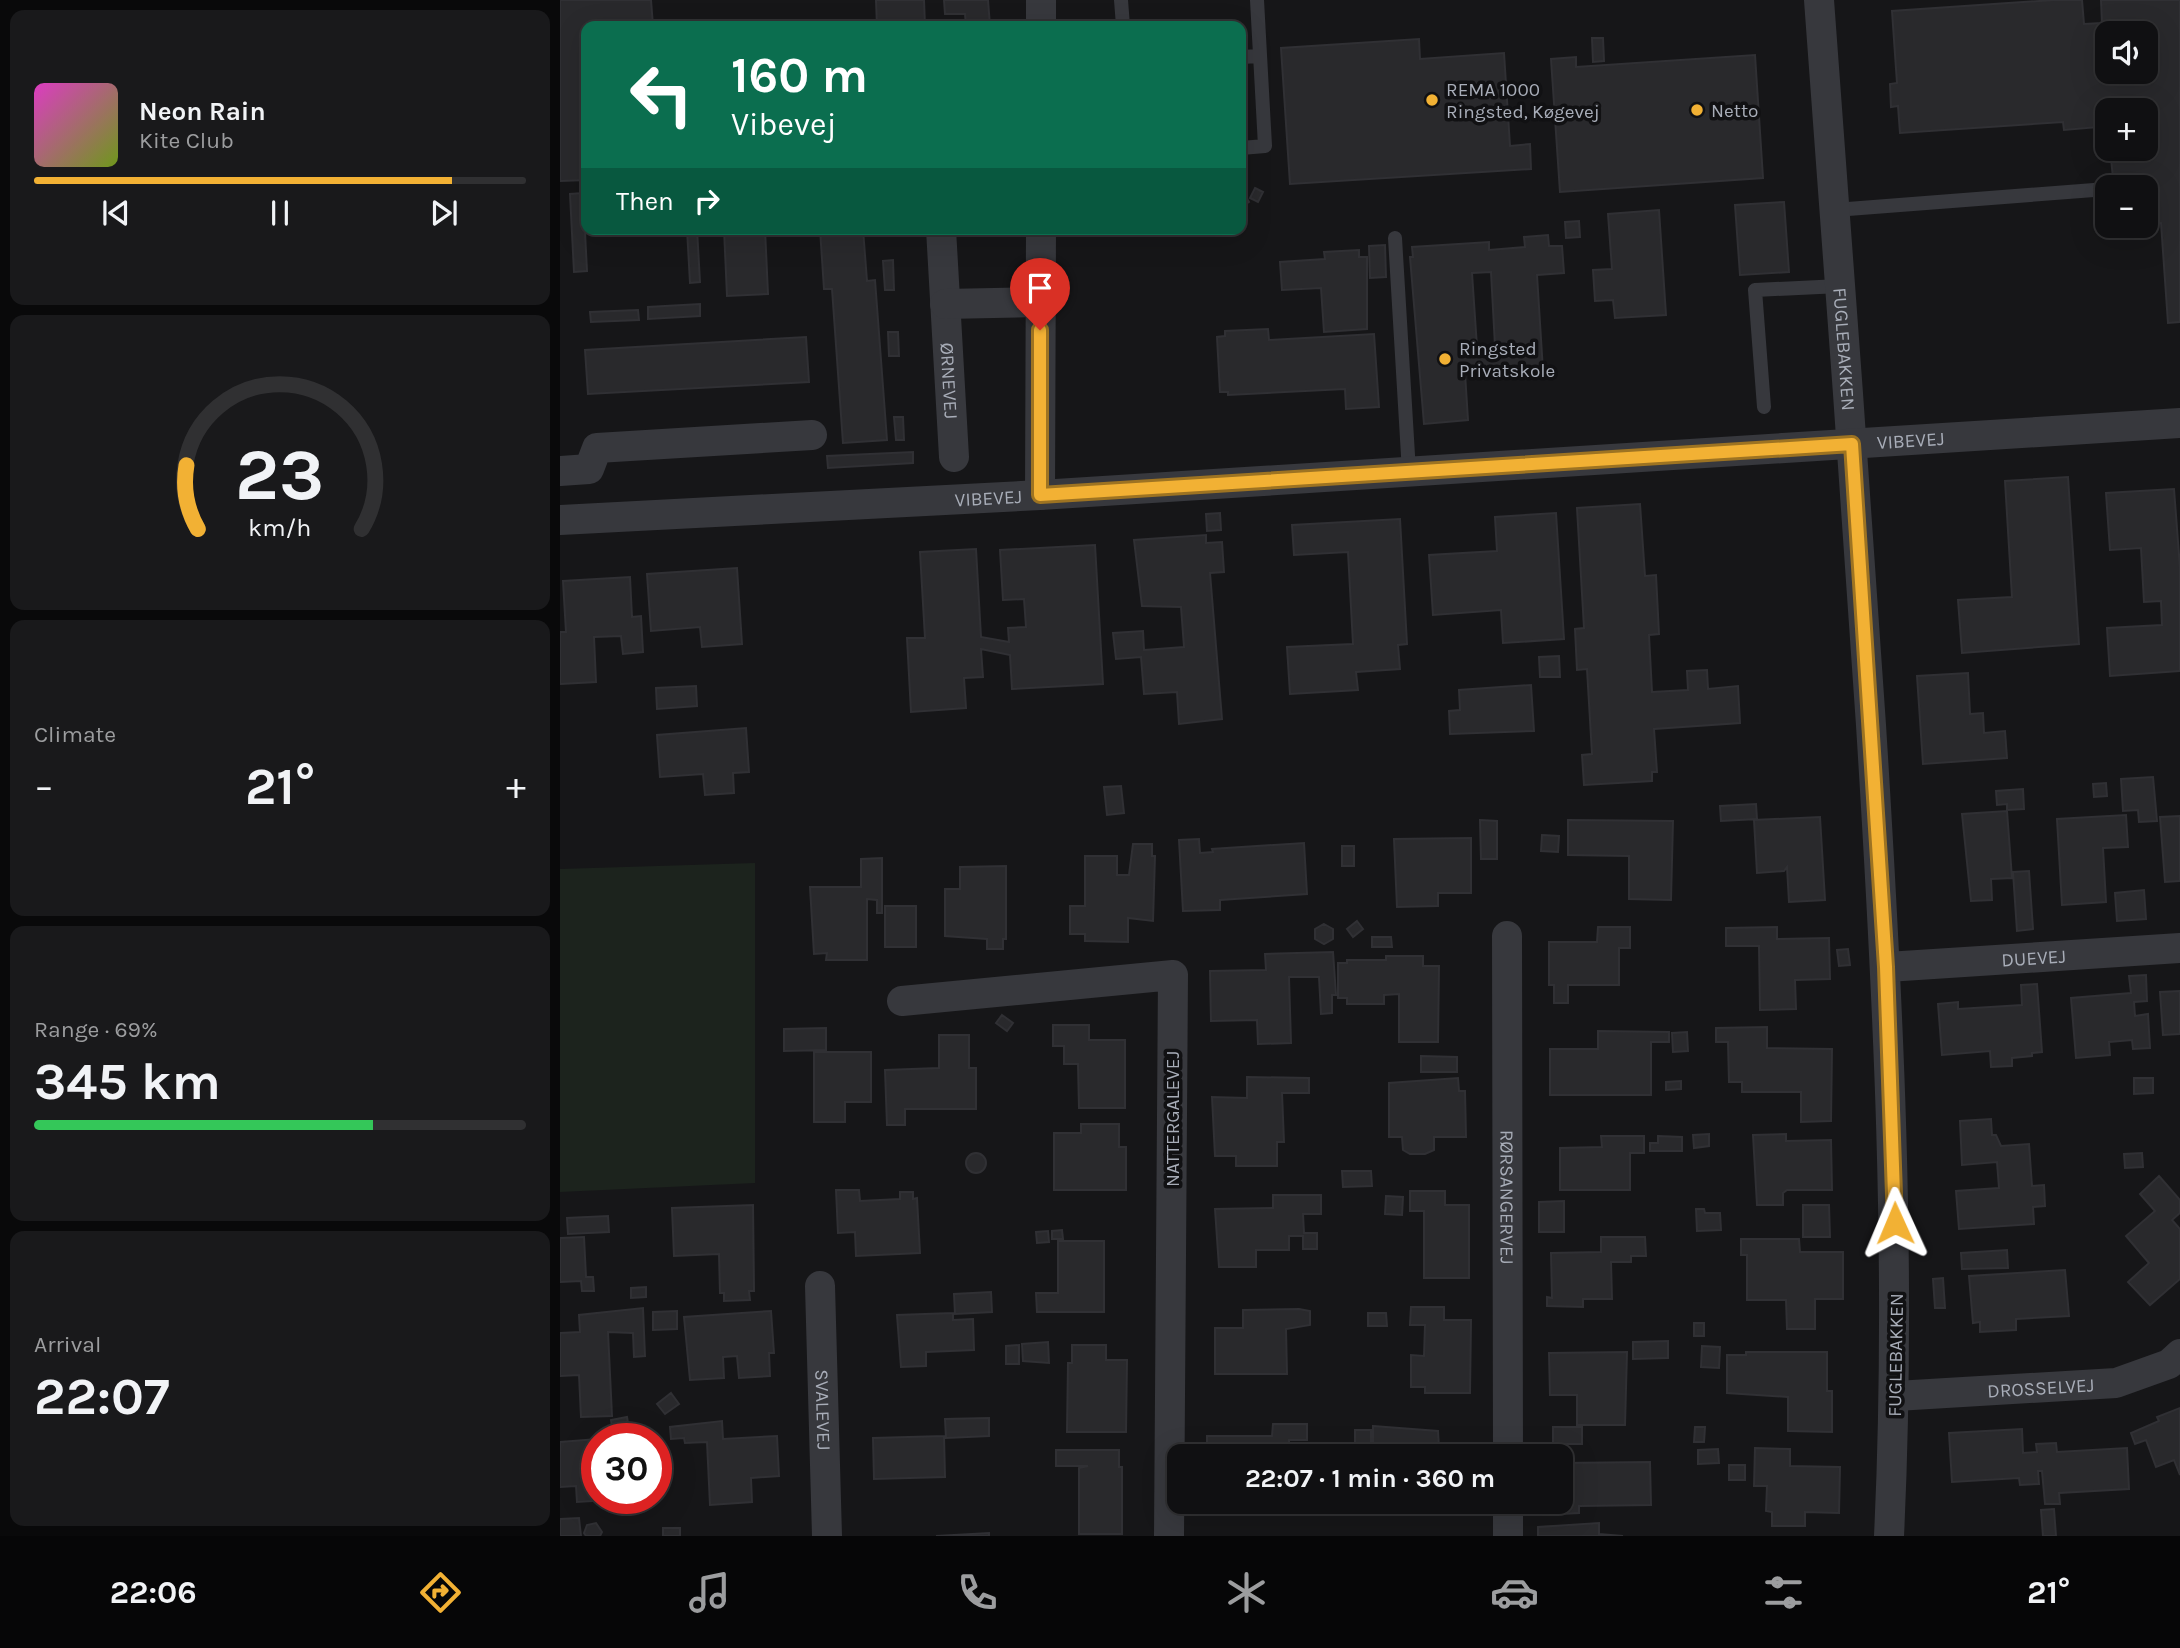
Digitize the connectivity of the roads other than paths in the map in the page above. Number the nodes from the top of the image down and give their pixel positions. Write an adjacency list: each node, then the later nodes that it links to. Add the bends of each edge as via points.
1 (1041, 0): 5 (street)
2 (1121, 0): 6 (lane)
3 (1257, 0): 7 (lane)
4 (1819, 0): 11 (street, FUGLEBAKKEN)
5 (1041, 21)
6 (1123, 21)
7 (1260, 56): 8 (lane); 9 (lane, via 1265,146)
8 (1246, 57)
9 (1246, 148)
10 (2094, 190): 11 (lane)
11 (1835, 210): 15 (street, FUGLEBAKKEN)
12 (941, 235): 17 (street, ØRNEVEJ)
13 (1041, 235): 16 (street)
14 (1395, 238): 24 (lane)
15 (1840, 286): 18 (lane, via 1755,290); 21 (street, FUGLEBAKKEN)
16 (1040, 302): 17 (street); 25 (street)
17 (945, 304): 22 (street, ØRNEVEJ)
18 (1764, 407)
19 (2180, 423): 21 (street, VIBEVEJ)
20 (812, 435): 23 (street, via 597,448)
21 (1852, 444): 24 (street, VIBEVEJ); 30 (street, FUGLEBAKKEN)
22 (954, 457)
23 (575, 470): 26 (street)
24 (1409, 471): 25 (street, VIBEVEJ)
25 (1040, 495): 26 (street, VIBEVEJ)
26 (592, 518): 27 (street, VIBEVEJ)
27 (560, 520)
28 (1507, 936): 35 (street, RØRSANGERVEJ)
29 (2180, 948): 30 (street, DUEVEJ)
30 (1886, 967): 34 (street, FUGLEBAKKEN, via 1895,1196)
31 (902, 1001): 38 (street, NATTERGALEVEJ, via 1173,975)
32 (820, 1286): 37 (street, SVALEVEJ)
33 (2180, 1354): 34 (street, DROSSELVEJ, via 2169,1364 2116,1383)
34 (1896, 1396): 40 (street, FUGLEBAKKEN)
35 (1508, 1444)
36 (1508, 1514): 39 (street)
37 (827, 1536)
38 (1169, 1536)
39 (1508, 1536)
40 (1889, 1536)

